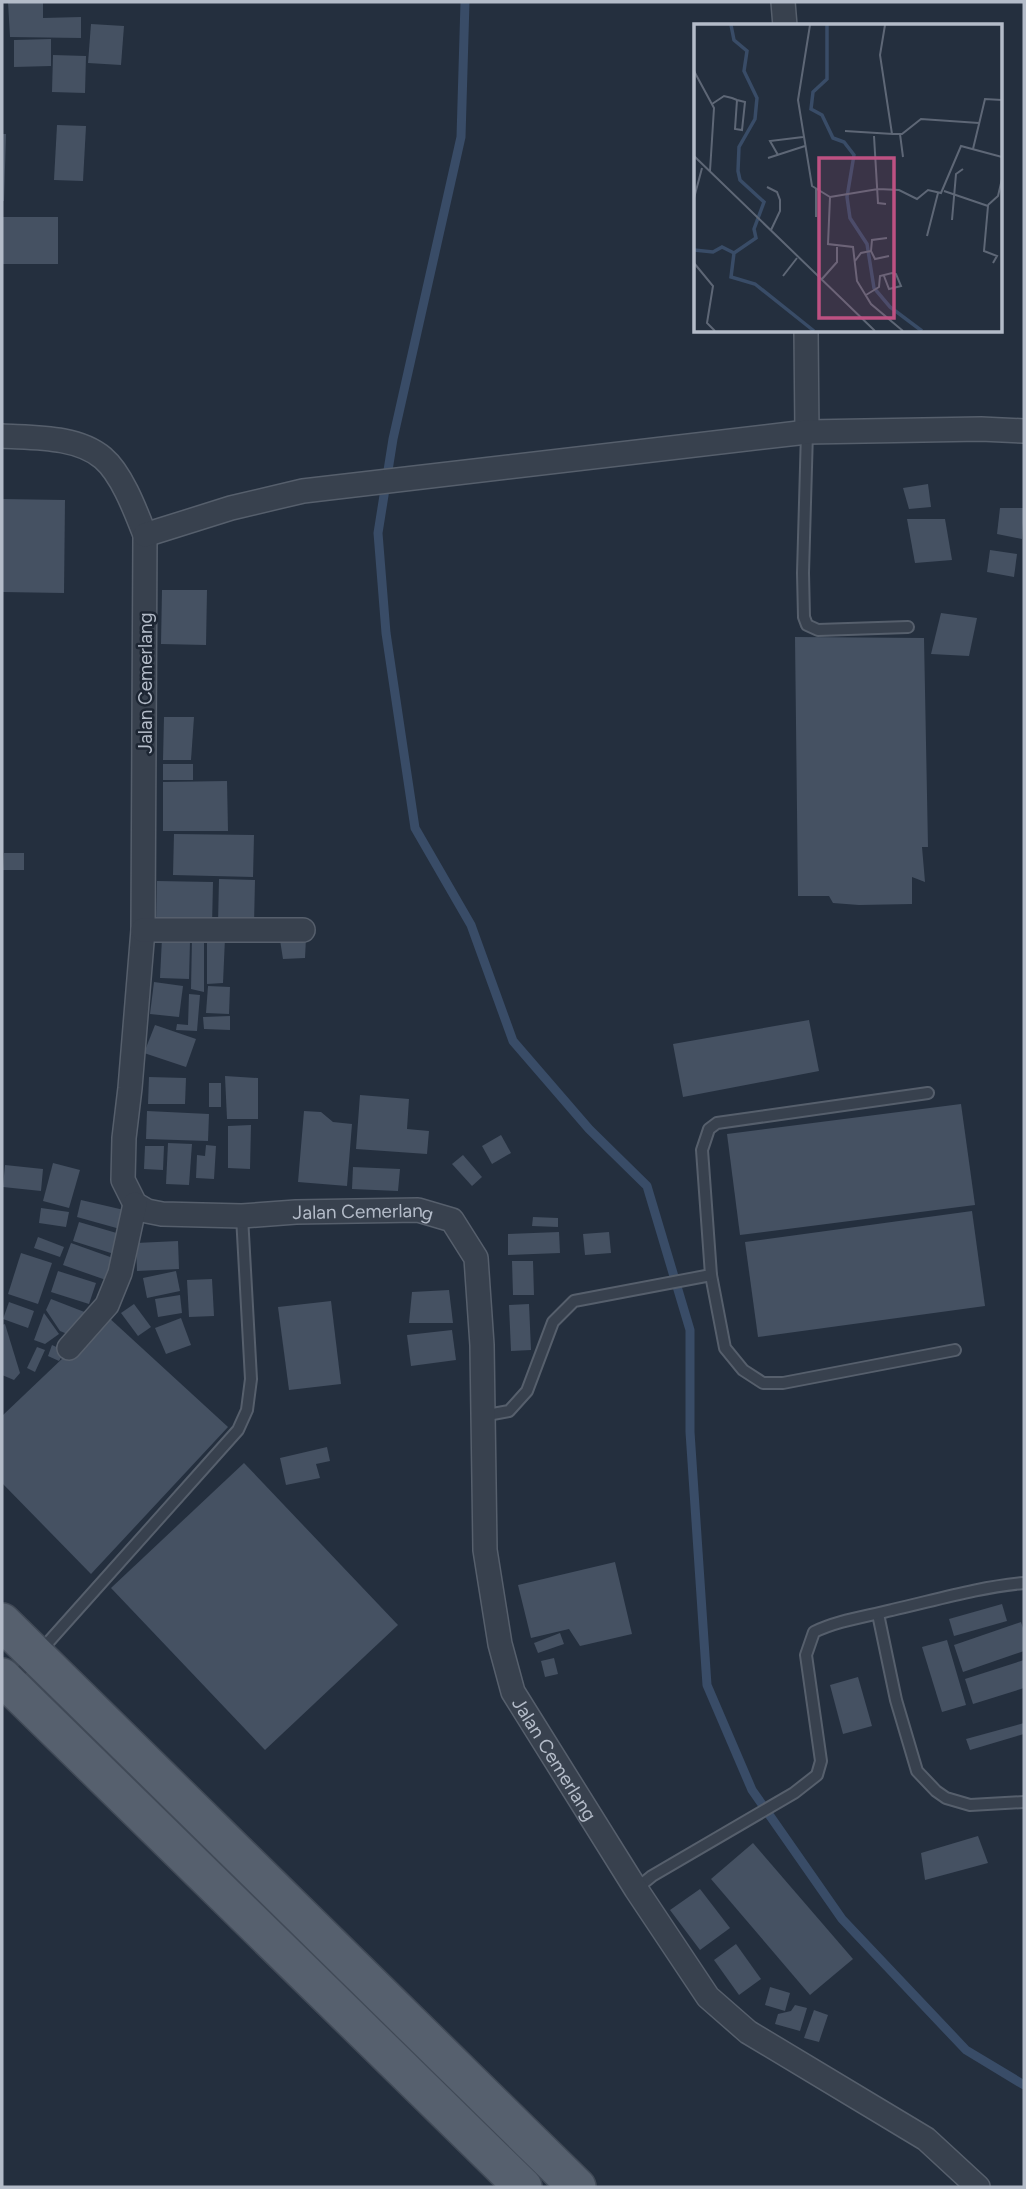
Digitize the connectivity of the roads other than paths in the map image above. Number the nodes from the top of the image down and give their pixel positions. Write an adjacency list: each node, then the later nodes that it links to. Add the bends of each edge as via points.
1 (783, 2): 2 (street)
2 (785, 24)
3 (806, 332): 5 (street)
4 (1024, 431): 5 (street)
5 (807, 432): 7 (street, via 303,491); 8 (lane, via 803,573 807,625 818,630)
6 (2, 436): 7 (street, Jalan Cemerlang, via 81,445 104,458 127,491)
7 (145, 535): 9 (street, Jalan Cemerlang)
8 (908, 627)
9 (143, 930): 10 (street); 12 (street, Jalan Cemerlang, via 124,1138 123,1180)
10 (303, 930)
11 (928, 1093): 14 (lane, via 717,1123 709,1129 702,1150)
12 (135, 1204): 13 (street, Jalan Cemerlang, via 162,1214); 15 (street, via 114,1291)
13 (242, 1216): 17 (street, Jalan Cemerlang, via 418,1210 452,1220 476,1258); 21 (lane, via 251,1379 247,1410 238,1430)
14 (712, 1275): 16 (lane, via 724,1348 743,1370 763,1383); 17 (lane, via 575,1301 554,1322 527,1391 509,1411)
15 (69, 1348)
16 (955, 1350)
17 (482, 1416): 24 (street, Jalan Cemerlang, via 485,1550 513,1692)
18 (1024, 1583): 19 (lane, via 994,1585)
19 (878, 1614): 23 (lane, via 917,1771 946,1798 970,1805); 24 (lane, via 835,1622 814,1632 806,1655 821,1761 817,1775)
20 (2, 1622): 21 (main road)
21 (36, 1656): 22 (lane); 26 (main road)
22 (5, 1680): 25 (main road)
23 (1024, 1802)
24 (636, 1889): 27 (street, Jalan Cemerlang, via 708,1997 748,2032 926,2139)
25 (523, 2187)
26 (577, 2187)
27 (978, 2187)

